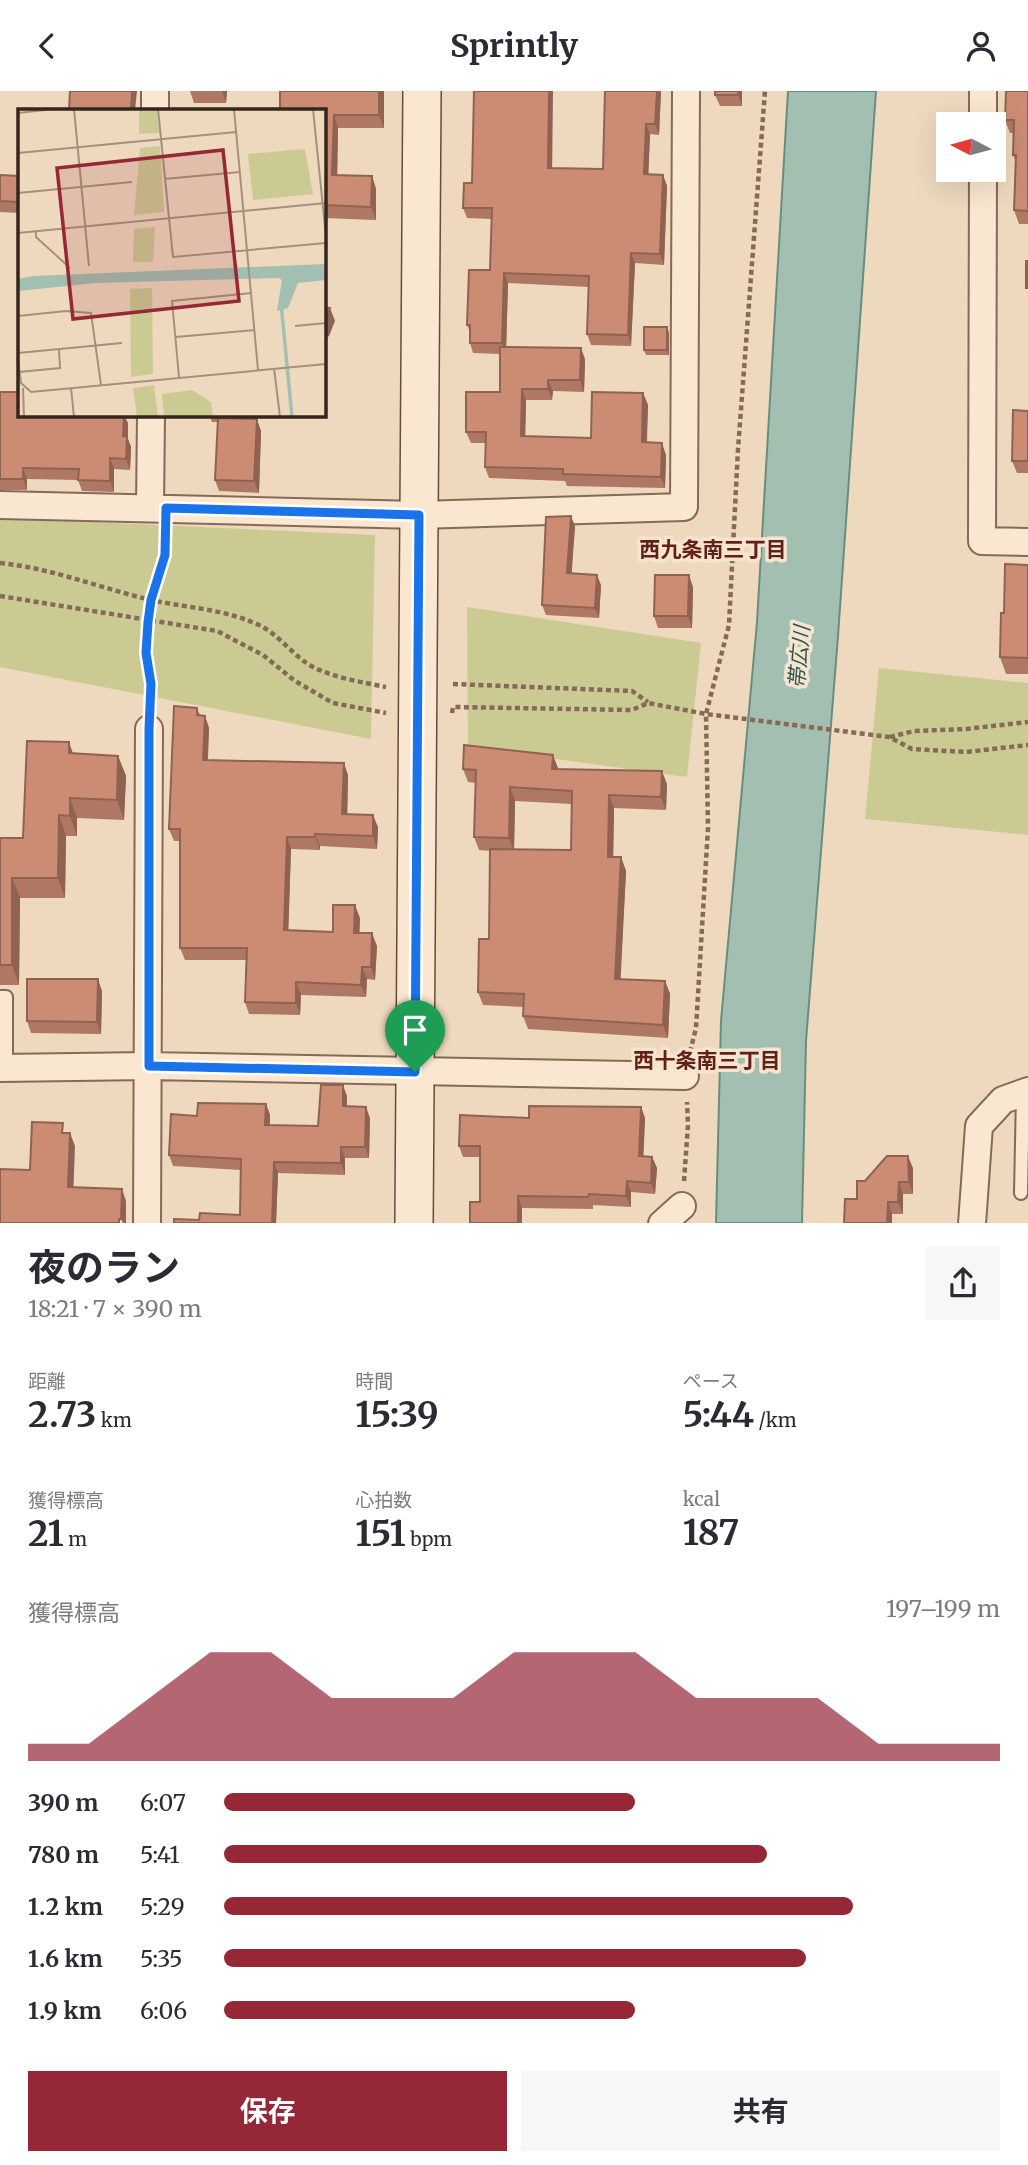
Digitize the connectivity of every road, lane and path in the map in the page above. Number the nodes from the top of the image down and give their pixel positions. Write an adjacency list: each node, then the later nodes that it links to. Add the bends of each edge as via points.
1 (155, 91): 6 (street)
2 (422, 91): 12 (street)
3 (686, 91): 12 (street, via 684,507)
4 (765, 91): 22 (path, via 729,625)
5 (983, 91): 7 (street)
6 (155, 109)
7 (983, 112)
8 (983, 182): 13 (street, via 982,541)
9 (151, 417): 11 (street)
10 (0, 505): 11 (street)
11 (158, 508): 12 (street); 16 (path, via 165,555)
12 (419, 515): 30 (street)
13 (1028, 542)
14 (0, 563): 16 (path)
15 (0, 596): 17 (path)
16 (151, 600): 17 (path); 19 (path, via 224,611 262,626 308,664 349,680)
17 (148, 622): 21 (path, via 217,631 263,655 333,703); 24 (path)
18 (453, 684): 20 (path, via 632,691)
19 (387, 687)
20 (648, 702)
21 (387, 713)
22 (706, 714): 25 (path); 31 (path, via 708,828 696,1028)
23 (1028, 722): 25 (path, via 914,730)
24 (149, 729): 28 (street)
25 (889, 737): 26 (path, via 912,749 952,752)
26 (1028, 745)
27 (0, 997): 29 (lane, via 6,997)
28 (149, 1066): 29 (street); 30 (street); 35 (street)
29 (3, 1068)
30 (415, 1072): 31 (street); 36 (street)
31 (685, 1076): 34 (path, via 688,1125)
32 (1026, 1092): 33 (lane); 38 (street, via 1003,1100 979,1126)
33 (1021, 1193)
34 (682, 1206): 37 (street)
35 (147, 1223)
36 (414, 1223)
37 (662, 1223)
38 (972, 1223)

